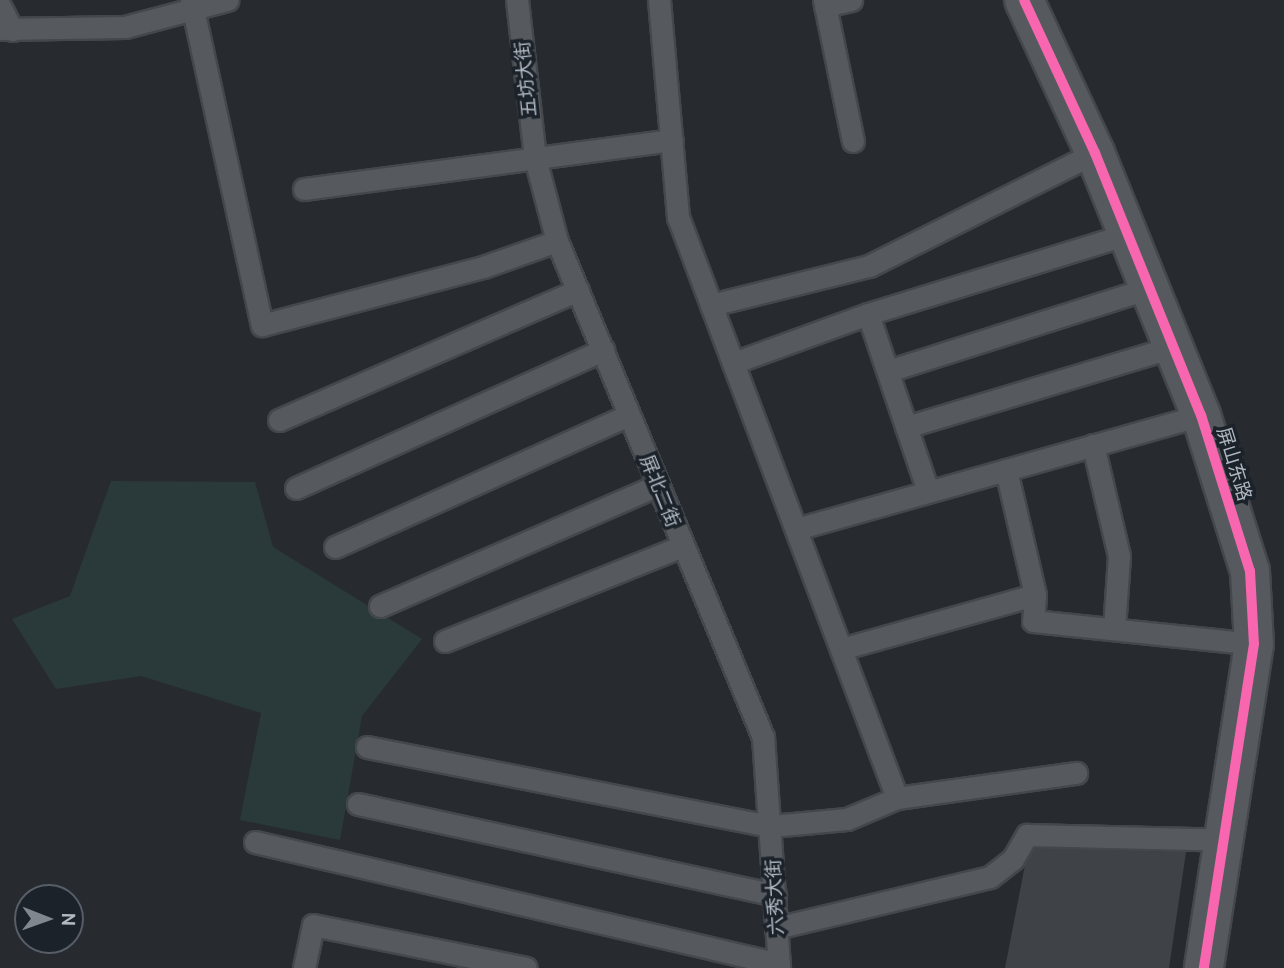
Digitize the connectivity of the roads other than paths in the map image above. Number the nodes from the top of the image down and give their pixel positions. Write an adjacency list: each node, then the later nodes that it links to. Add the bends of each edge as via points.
1 (228, 0): 7 (lane)
2 (517, 0): 13 (lane, 五坊大街)
3 (659, 0): 10 (lane)
4 (851, 0): 6 (lane)
5 (1024, 0): 12 (street, 屏山东路)
6 (824, 3): 11 (lane)
7 (192, 5): 9 (lane, via 125,27); 16 (lane, via 262,325 483,267)
8 (0, 6): 9 (lane)
9 (6, 29)
10 (672, 140): 13 (lane); 19 (lane, via 678,217)
11 (853, 141)
12 (1095, 153): 15 (street, 屏山东路); 19 (lane, via 869,266)
13 (535, 158): 14 (lane); 16 (lane, 屏北二街)
14 (304, 188)
15 (1128, 234): 17 (street, 屏山东路); 20 (lane)
16 (556, 241): 18 (lane, 屏北二街)
17 (1150, 288): 21 (street, 屏山东路); 24 (lane)
18 (578, 290): 22 (lane, 屏北二街); 27 (lane)
19 (711, 305): 23 (lane)
20 (868, 314): 23 (lane); 24 (lane)
21 (1173, 347): 26 (street, 屏山东路); 28 (lane)
22 (603, 349): 25 (lane, 屏北二街); 32 (lane)
23 (733, 363): 34 (lane)
24 (888, 371): 28 (lane)
25 (629, 415): 31 (lane, 屏北二街); 36 (lane)
26 (1200, 415): 29 (lane); 41 (street, 屏山东路, via 1250,571)
27 (279, 420)
28 (906, 427): 33 (lane)
29 (1093, 445): 30 (lane); 39 (lane, via 1119,556)
30 (1006, 470): 33 (lane); 37 (lane)
31 (658, 485): 35 (lane, 屏北二街); 38 (lane)
32 (296, 488)
33 (928, 491): 34 (lane)
34 (796, 529): 42 (lane)
35 (682, 545): 40 (lane); 47 (lane, 屏北二街, via 763,737)
36 (335, 547)
37 (1035, 595): 39 (lane, via 1033,621); 42 (lane)
38 (380, 606)
39 (1114, 629): 41 (lane)
40 (445, 641)
41 (1254, 644): 48 (street, 屏山东路)
42 (841, 649): 45 (lane)
43 (366, 747): 47 (lane)
44 (1076, 773): 45 (lane)
45 (897, 798): 47 (lane, via 846,819)
46 (358, 804): 50 (lane)
47 (771, 826): 50 (lane, 六秀大街)
48 (1224, 840): 51 (lane, via 1027,835 1013,859 990,877); 55 (street, 屏山东路)
49 (255, 842): 52 (lane)
50 (775, 895): 51 (lane, 六秀大街)
51 (776, 928): 52 (lane, 六秀大街)
52 (779, 966)
53 (304, 968): 54 (lane, via 313,925)
54 (526, 968)
55 (1204, 968)

